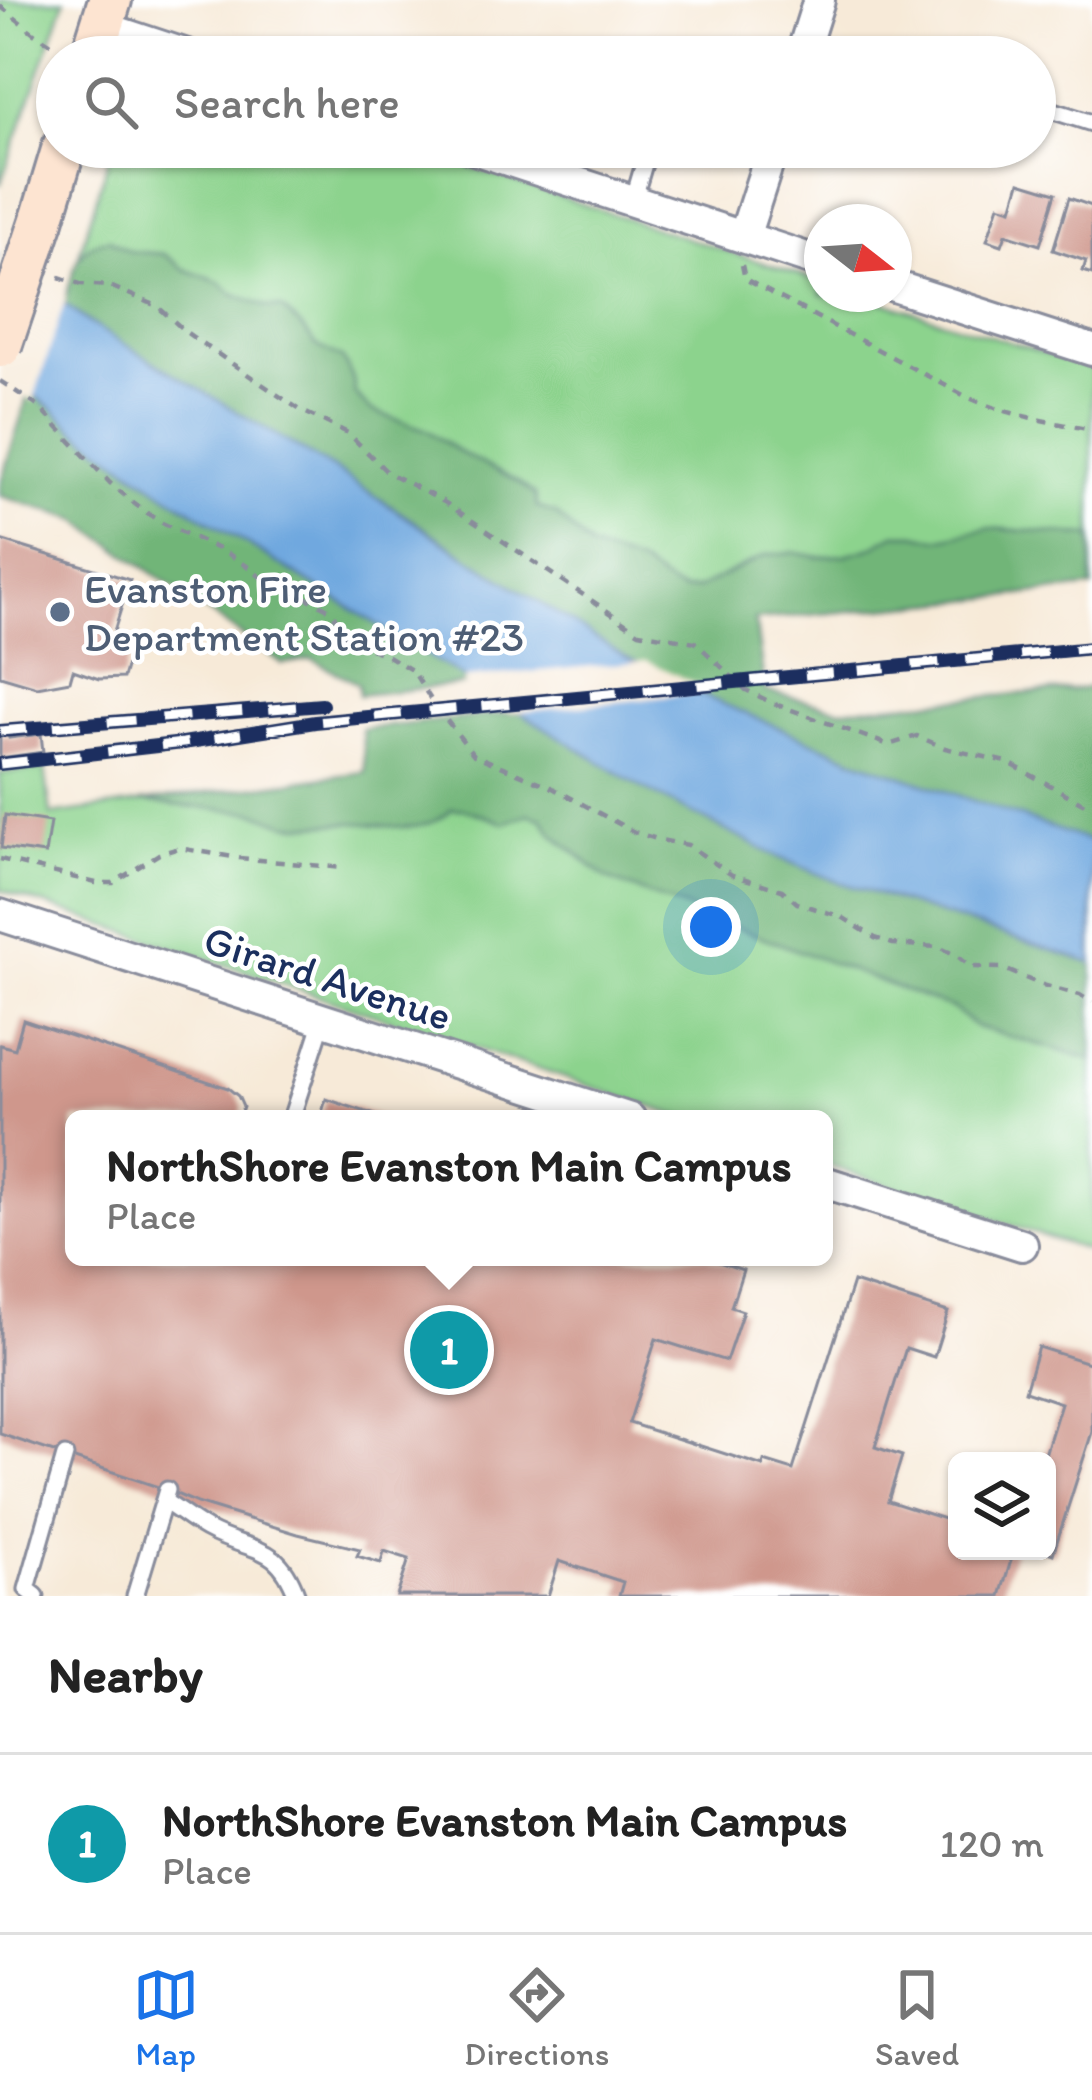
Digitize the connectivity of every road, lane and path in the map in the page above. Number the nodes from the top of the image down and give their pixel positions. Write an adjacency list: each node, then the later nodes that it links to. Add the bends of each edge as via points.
1 (819, 0): 4 (street)
2 (0, 6): 3 (path, via 34,33)
3 (91, 33)
4 (808, 36)
5 (1056, 112): 6 (lane)
6 (1092, 123)
7 (58, 168): 16 (main road, bridge)
8 (532, 168): 11 (street)
9 (643, 168): 11 (lane)
10 (766, 168): 12 (street)
11 (633, 201): 12 (street)
12 (744, 237): 13 (street); 19 (path, via 745,279 983,404)
13 (804, 256)
14 (45, 272): 20 (path, via 157,306 301,410 348,433 387,472 639,632 695,642 746,690 890,745 916,736 1007,762)
15 (912, 292): 17 (street)
16 (0, 346)
17 (1092, 350)
18 (0, 381): 24 (path, via 39,406 136,506 272,586 332,611 345,639 413,671 474,755 634,832 688,844 732,875 782,890 875,938 938,946 970,967 1002,968)
19 (1092, 430)
20 (1092, 808)
21 (0, 859): 22 (path, via 96,883 113,883 178,848)
22 (343, 868)
23 (0, 915): 25 (street, Girard Avenue)
24 (1092, 1003)
25 (323, 1020): 26 (lane); 27 (street, Girard Avenue)
26 (294, 1110)
27 (601, 1110)
28 (833, 1185): 29 (street)
29 (1022, 1245)
30 (65, 1456): 31 (lane, via 26,1589)
31 (36, 1596)
32 (135, 1596): 33 (lane, via 166,1496 207,1530 283,1564)
33 (297, 1596)

